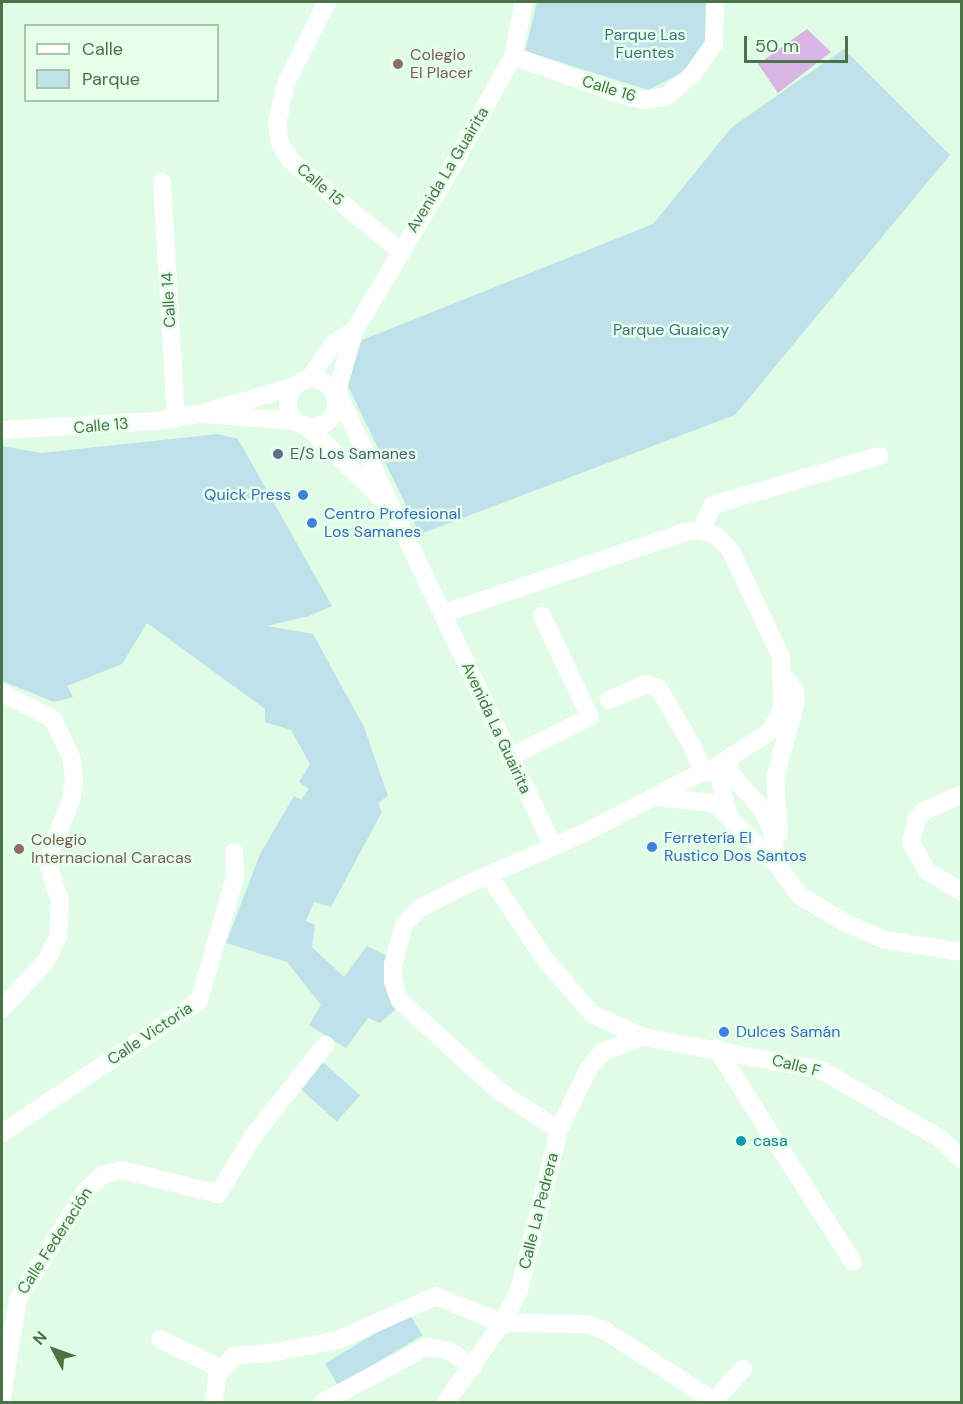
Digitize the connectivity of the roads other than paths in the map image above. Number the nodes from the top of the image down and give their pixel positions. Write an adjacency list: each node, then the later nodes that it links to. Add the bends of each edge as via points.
1 (327, 2): 6 (street, Calle 15, via 285,83 277,124 280,144 291,161)
2 (524, 2): 4 (street, Avenida La Guairita)
3 (715, 2): 4 (street, Calle 16, via 714,44 692,75 667,96 644,100 622,95)
4 (513, 56): 6 (street, Avenida La Guairita, via 451,169)
5 (162, 182): 11 (street, Calle 14)
6 (400, 251): 7 (street, Avenida La Guairita)
7 (354, 331): 8 (street, Avenida La Guairita, via 334,343); 9 (street, Avenida La Guairita)
8 (302, 383): 9 (street, via 321,381); 10 (street, Calle 13); 12 (street, Avenida La Guairita, via 288,401)
9 (337, 392): 12 (street, Avenida La Guairita, via 332,417 326,424); 15 (street, Avenida La Guairita)
10 (200, 414): 11 (street, Calle 13); 12 (street, Calle 13)
11 (176, 417): 13 (street, Calle 13, via 94,427)
12 (303, 425): 15 (street, Avenida La Guairita)
13 (2, 430)
14 (879, 456): 16 (street, via 720,502 712,506)
15 (390, 506): 17 (street, Avenida La Guairita)
16 (701, 530): 17 (street, via 538,579); 19 (street, via 718,537 730,551 781,657)
17 (442, 614): 22 (street, Avenida La Guairita)
18 (543, 616): 22 (street, via 590,717)
19 (782, 673): 23 (street, via 782,708 775,726); 30 (street, via 795,692 796,701 776,778 780,840)
20 (2, 693): 34 (street, via 53,719 72,759 74,782 72,800 47,860 60,901 58,936 47,960)
21 (609, 700): 24 (street, via 646,684 659,688)
22 (510, 757): 28 (street, Avenida La Guairita)
23 (728, 765): 24 (street); 27 (street, via 721,793); 30 (street, via 767,818)
24 (704, 772): 26 (street)
25 (962, 794): 32 (street, via 924,811 917,819 911,842 927,871)
26 (656, 797): 27 (street, via 705,799); 28 (street)
27 (729, 816): 30 (street)
28 (552, 846): 31 (street)
29 (234, 852): 39 (street, Calle Victoria, via 235,878 199,1001)
30 (776, 863): 33 (street, via 799,895 845,923 885,940)
31 (489, 876): 35 (street, Calle F, via 578,1001 592,1014); 38 (street, via 420,908 404,925 393,964 393,982 400,1001 455,1053 500,1092)
32 (962, 892)
33 (962, 952)
34 (2, 1009)
35 (643, 1036): 37 (street, Calle F); 38 (street, Calle La Pedrera, via 602,1052 588,1070)
36 (325, 1045): 47 (street, Calle Federación, via 254,1135 218,1194 122,1170 103,1175 86,1190 18,1299)
37 (716, 1048): 40 (street, Calle F, via 820,1070 940,1139); 41 (street)
38 (559, 1130): 42 (street, Calle La Pedrera, via 519,1291)
39 (2, 1132)
40 (962, 1160)
41 (853, 1262)
42 (502, 1323): 44 (street, Calle La Pedrera); 45 (street, via 433,1296 349,1336 277,1352 237,1355); 46 (street, via 586,1324 604,1330 714,1401)
43 (160, 1339): 45 (street)
44 (473, 1367): 49 (street, via 448,1350 426,1347); 50 (street, Calle La Pedrera)
45 (221, 1369): 48 (street, via 214,1382)
46 (743, 1369)
47 (2, 1397)
48 (214, 1402)
49 (323, 1402)
50 (446, 1402)

